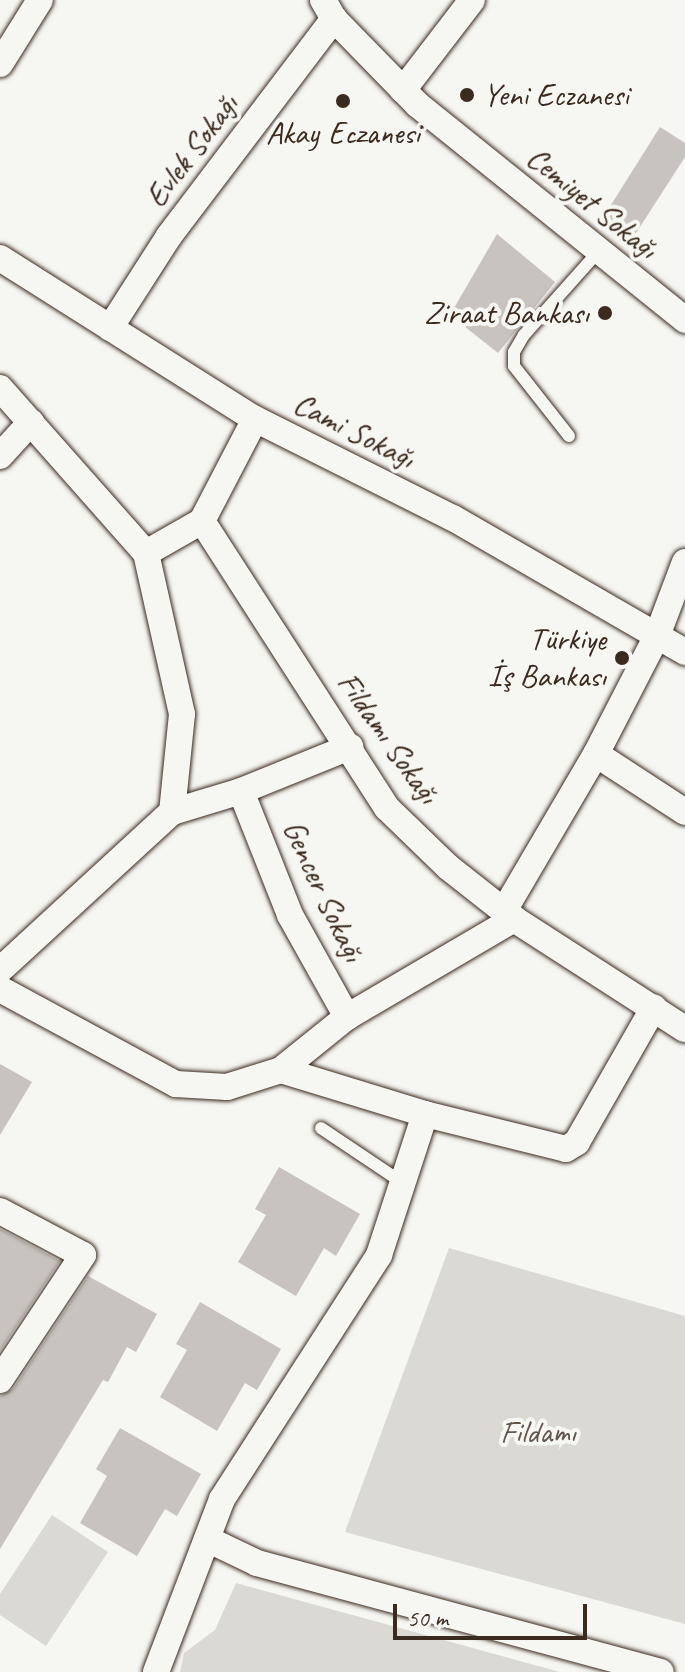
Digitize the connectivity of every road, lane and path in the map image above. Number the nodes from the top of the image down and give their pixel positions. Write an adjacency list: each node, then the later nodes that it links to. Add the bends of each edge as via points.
1 (40, 0): 4 (street)
2 (472, 0): 5 (street)
3 (329, 10): 5 (street, Cemiyet Sokağı); 9 (street, Evlek Sokağı)
4 (0, 64)
5 (403, 90): 6 (street, Cemiyet Sokağı)
6 (598, 252): 8 (street, Cemiyet Sokağı); 13 (lane, via 514,352 514,366)
7 (0, 258): 9 (street, Cami Sokağı)
8 (685, 320)
9 (110, 328): 11 (street, Cami Sokağı)
10 (0, 388): 12 (street)
11 (255, 419): 15 (street); 18 (street, Cami Sokağı, via 453,518)
12 (31, 422): 14 (street); 16 (street)
13 (569, 436)
14 (0, 456)
15 (202, 521): 16 (street); 20 (street, Fildamı Sokağı)
16 (146, 553): 23 (street, via 182,714)
17 (685, 562): 18 (street)
18 (657, 636): 19 (street, Cami Sokağı); 21 (street)
19 (685, 652)
20 (350, 747): 22 (street); 25 (street, Fildamı Sokağı, via 387,808 448,867)
21 (596, 754): 24 (street); 25 (street)
22 (241, 791): 23 (street); 29 (street, Gencer Sokağı, via 290,915)
23 (172, 812): 26 (street)
24 (685, 812)
25 (509, 914): 28 (street, Fildamı Sokağı); 29 (street)
26 (0, 970)
27 (0, 989): 31 (street, via 176,1084 227,1087)
28 (654, 1007): 30 (street, Fildamı Sokağı); 32 (street, via 577,1142 566,1149)
29 (347, 1017): 31 (street)
30 (685, 1029)
31 (281, 1070): 32 (street)
32 (425, 1114): 34 (street)
33 (321, 1128): 34 (lane)
34 (403, 1183): 37 (street, via 379,1255 222,1499)
35 (0, 1211): 36 (street, via 83,1255)
36 (0, 1380)
37 (207, 1539): 38 (street); 39 (street, via 257,1563)
38 (156, 1672)
39 (661, 1672)

